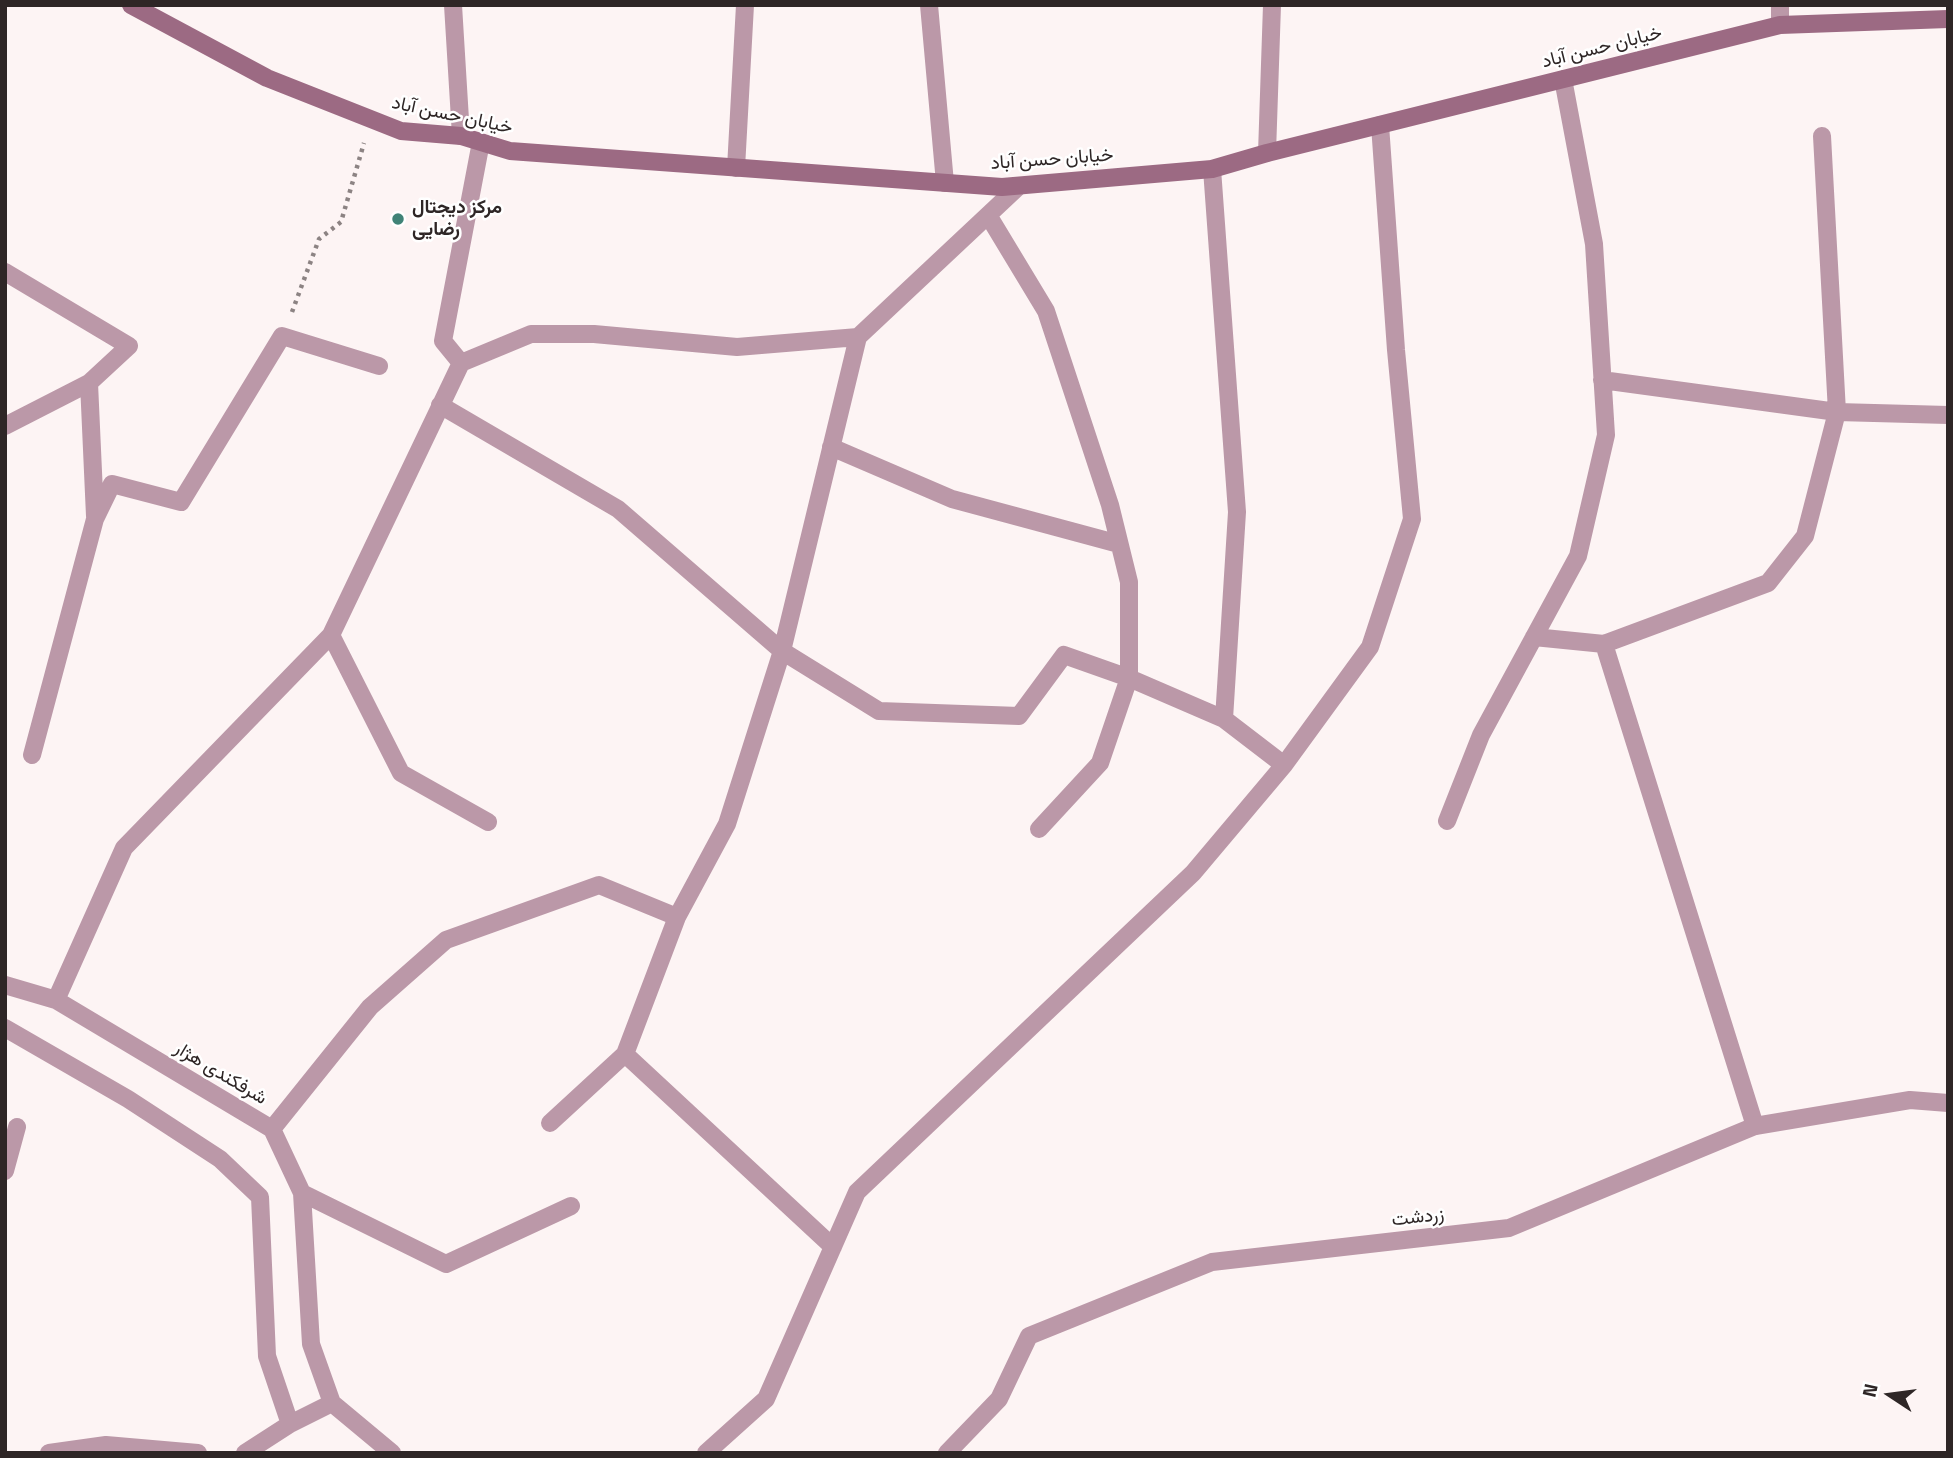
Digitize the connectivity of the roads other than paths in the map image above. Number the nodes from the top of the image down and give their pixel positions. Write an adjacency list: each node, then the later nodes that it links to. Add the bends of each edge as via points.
1 (131, 5): 11 (main road, خیابان حسن آباد, via 267,79 401,131)
2 (453, 5): 11 (street)
3 (745, 5): 15 (street)
4 (929, 5): 17 (street)
5 (1272, 5): 14 (street)
6 (1780, 5): 8 (street)
7 (1948, 19): 8 (main road, خیابان حسن آباد)
8 (1780, 24): 9 (main road, خیابان حسن آباد)
9 (1563, 79): 10 (main road, خیابان حسن آباد); 24 (street, via 1594,244)
10 (1380, 124): 14 (main road, خیابان حسن آباد); 40 (street, via 1412,519 1370,647)
11 (461, 136): 13 (main road, خیابان حسن آباد)
12 (1822, 136): 27 (street)
13 (481, 142): 15 (main road, خیابان حسن آباد, via 510,151); 22 (street, via 443,341)
14 (1266, 153): 16 (main road, خیابان حسن آباد)
15 (736, 167): 17 (main road, خیابان حسن آباد)
16 (1212, 169): 18 (main road, خیابان حسن آباد); 38 (street, via 1237,512)
17 (945, 183): 18 (main road, خیابان حسن آباد)
18 (1019, 186): 19 (street)
19 (988, 215): 21 (street); 32 (street, via 1046,311)
20 (5, 272): 25 (street, via 129,346)
21 (858, 337): 22 (street, via 737,346 594,334 531,334); 30 (street)
22 (461, 363): 26 (street)
23 (379, 366): 31 (street, via 282,336 181,502 112,484)
24 (1602, 380): 27 (street); 34 (street, via 1606,435 1578,556)
25 (89, 383): 29 (street); 31 (street)
26 (440, 405): 33 (street); 36 (street, via 618,509)
27 (1837, 412): 28 (street); 35 (street, via 1805,536 1768,583)
28 (1948, 415)
29 (5, 426)
30 (831, 447): 32 (street, via 952,499); 36 (street)
31 (95, 519): 39 (street)
32 (1119, 544): 37 (street, via 1129,582)
33 (331, 635): 42 (street, via 401,773); 46 (street, via 124,848)
34 (1534, 637): 35 (street); 41 (street, via 1481,735)
35 (1604, 644): 51 (street)
36 (782, 651): 37 (street, via 879,711 1019,716 1064,655); 44 (street, via 727,824)
37 (1129, 678): 38 (street); 43 (street, via 1100,763)
38 (1224, 719): 40 (street)
39 (32, 755)
40 (1284, 765): 57 (street, via 1193,873 857,1192)
41 (1447, 821)
42 (488, 822)
43 (1039, 829)
44 (677, 917): 48 (street); 53 (street, via 599,885 446,940 370,1007)
45 (5, 985): 46 (street, شرفکندی هژار)
46 (55, 1000): 53 (street, شرفکندی هژار)
47 (5, 1028): 59 (street, via 220,1159 260,1197 267,1356)
48 (625, 1054): 50 (street); 57 (street)
49 (1948, 1104): 51 (street, زردشت, via 1909,1100)
50 (550, 1123)
51 (1755, 1126): 65 (street, زردشت, via 1510,1228 1212,1262 1029,1336 999,1399)
52 (17, 1127): 54 (street)
53 (272, 1129): 55 (street, شرفکندی هژار)
54 (5, 1171)
55 (303, 1193): 56 (street, via 446,1264); 58 (street, شرفکندی هژار, via 311,1344)
56 (570, 1206)
57 (833, 1247): 64 (street, via 766,1399)
58 (332, 1403): 59 (street); 63 (street)
59 (290, 1424): 62 (street)
60 (49, 1453): 61 (street, via 106,1445)
61 (198, 1453)
62 (245, 1453)
63 (392, 1453)
64 (706, 1453)
65 (947, 1453)

